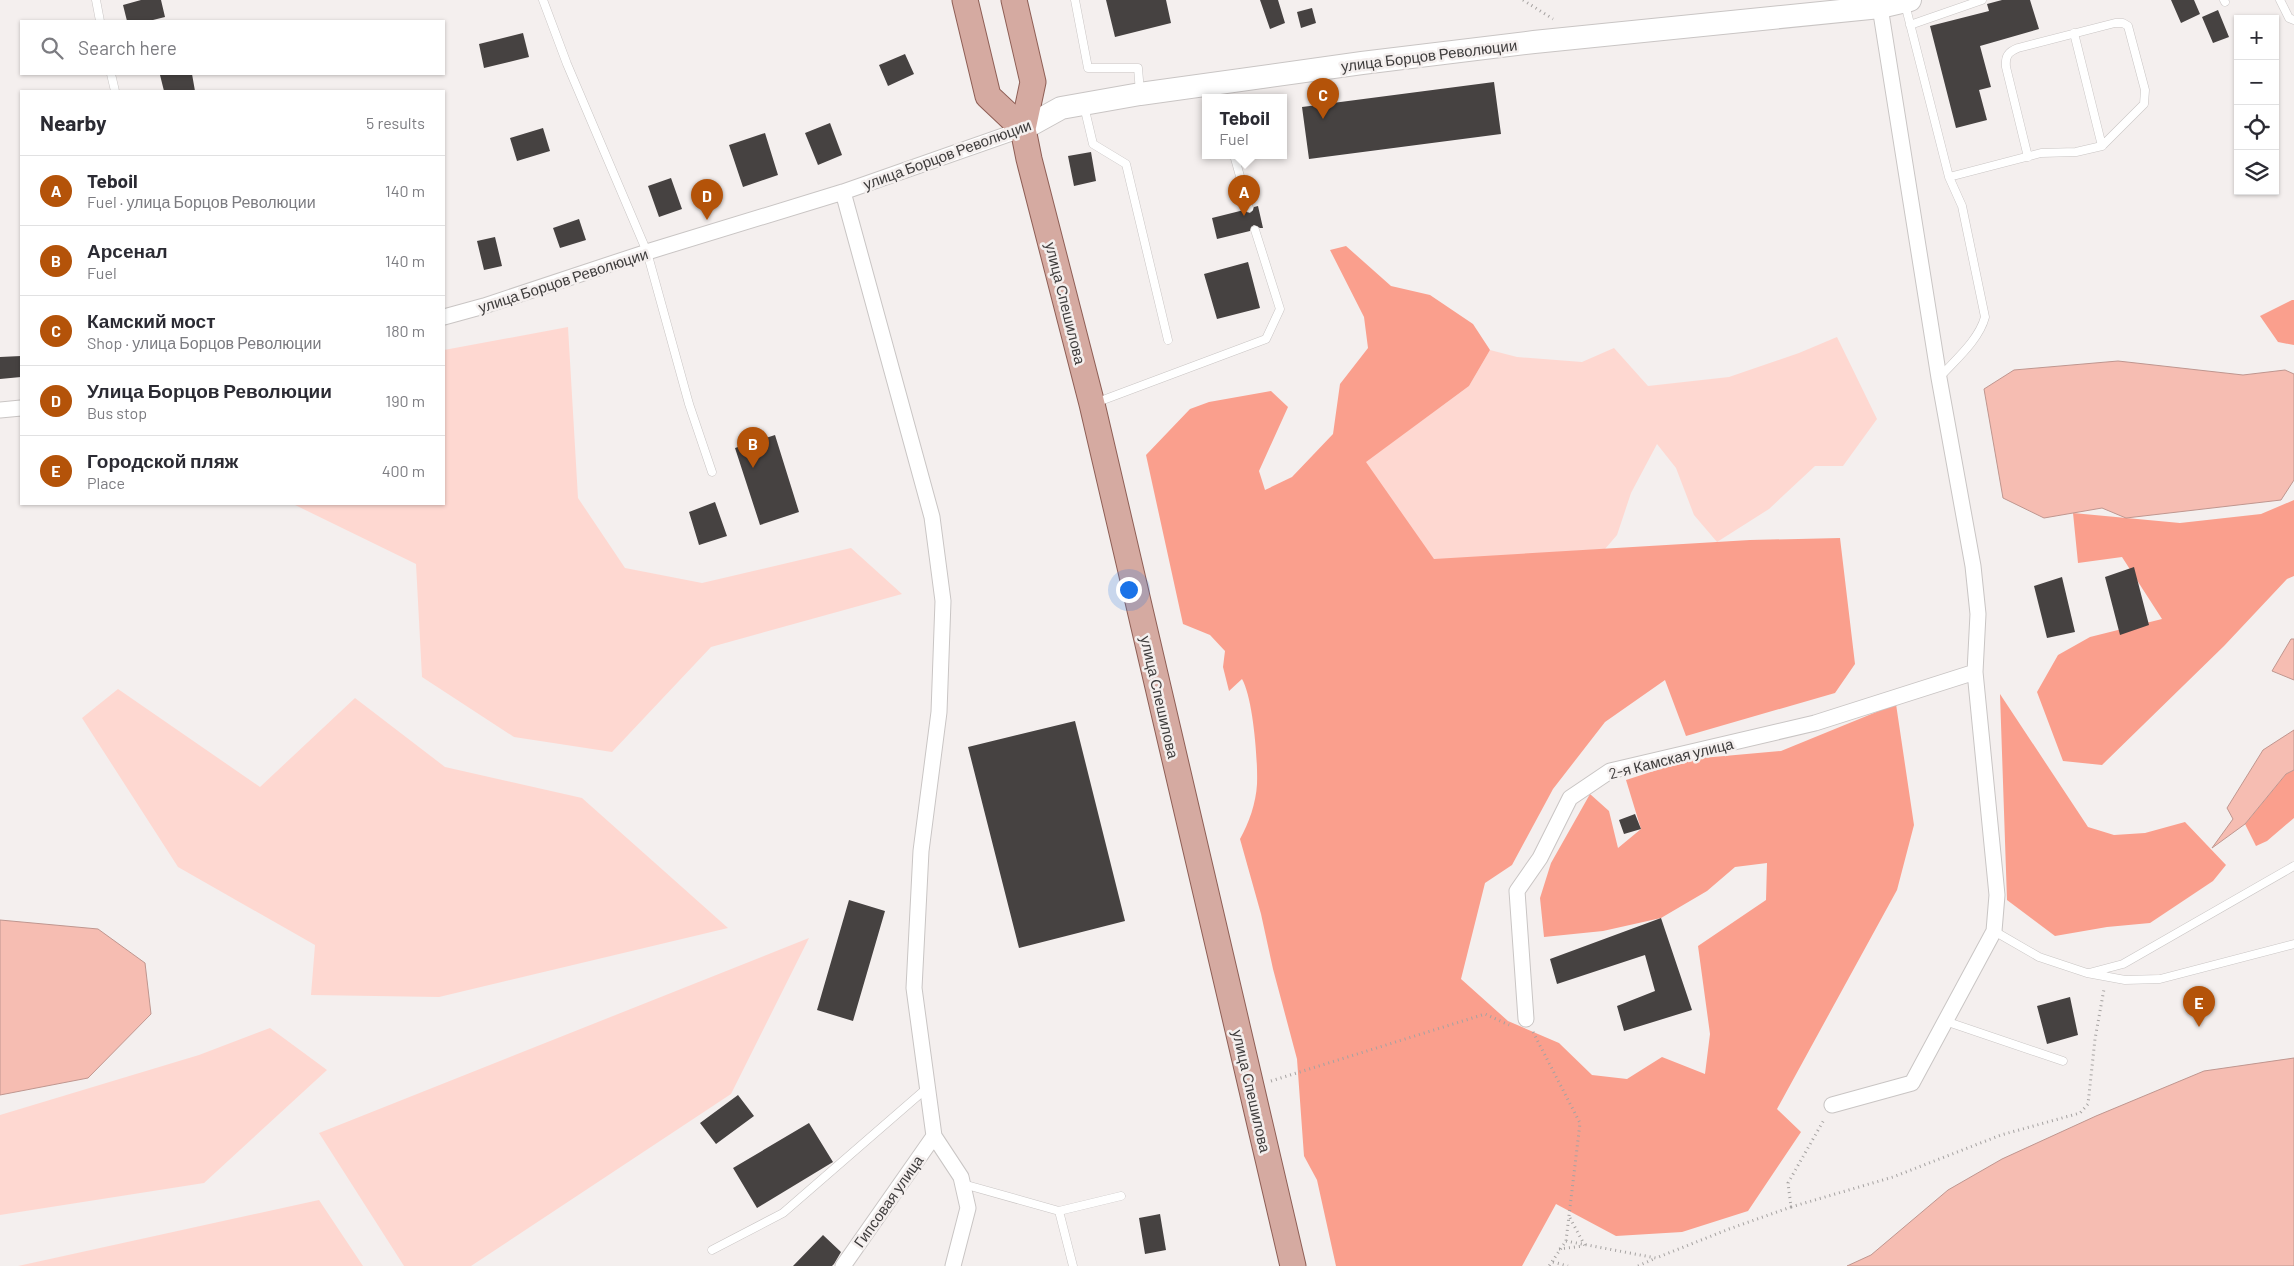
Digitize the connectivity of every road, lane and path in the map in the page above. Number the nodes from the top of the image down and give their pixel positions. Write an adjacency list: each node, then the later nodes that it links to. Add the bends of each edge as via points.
1 (96, 0): 12 (lane)
2 (543, 0): 28 (lane)
3 (965, 0): 20 (main road, via 988,96)
4 (1014, 0): 20 (main road, улица Спешилова, via 1034,82)
5 (1075, 0): 18 (lane, via 1088,68 1138,68)
6 (1523, 0): 11 (path)
7 (1982, 0): 14 (lane)
8 (2280, 0): 13 (lane, via 2289,18)
9 (1907, 1): 10 (street, улица Борцов Революции); 14 (lane)
10 (1881, 4): 18 (street, улица Борцов Революции, via 1534,42 1362,63 1217,87); 31 (street)
11 (1553, 19)
12 (100, 20)
13 (2294, 20)
14 (1910, 25): 24 (lane)
15 (2074, 33): 21 (lane); 21 (lane, via 2123,23 2131,33 2145,90 2144,104); 22 (lane, via 2018,48 2005,58)
16 (111, 75): 17 (lane)
17 (115, 90)
18 (1140, 94): 19 (street, улица Борцов Революции)
19 (1083, 104): 20 (street, улица Борцов Революции, via 1061,108); 30 (lane, via 1093,144 1126,164)
20 (1023, 129): 25 (street, улица Борцов Революции); 32 (main road, улица Спешилова)
21 (2102, 146): 22 (lane)
22 (2028, 157): 24 (lane)
23 (1235, 159): 26 (lane)
24 (1949, 176): 31 (lane, via 1962,206 1985,317 1982,328)
25 (843, 192): 28 (street, улица Борцов Революции); 47 (street, via 932,517 943,601 939,712 921,851 914,988)
26 (1249, 208)
27 (1255, 230): 32 (lane, via 1280,308 1266,339)
28 (647, 252): 29 (street, улица Борцов Революции); 35 (lane, via 689,404)
29 (445, 317)
30 (1168, 340)
31 (1938, 378): 36 (street, via 1973,566 1978,614)
32 (1092, 404): 64 (main road, улица Спешилова)
33 (20, 408): 34 (street)
34 (0, 410)
35 (712, 472)
36 (1975, 672): 38 (street, via 1997,895); 43 (street, 2-я Камская улица, via 1814,723 1610,771 1570,798 1540,858 1517,891)
37 (2294, 866): 40 (lane, via 2123,964)
38 (1994, 931): 40 (lane, via 2039,957); 42 (street)
39 (2294, 944): 41 (lane, via 2160,978 2125,980)
40 (2087, 973): 41 (lane)
41 (2106, 977): 52 (path, via 2094,1039 2088,1104 2080,1113 2001,1135 1893,1177)
42 (1945, 1021): 45 (lane); 48 (street, via 1912,1082)
43 (1526, 1026): 54 (path, via 1532,1030 1580,1123)
44 (1514, 1030): 46 (path, via 1507,1023 1485,1014)
45 (2063, 1061)
46 (1271, 1082)
47 (927, 1088): 49 (street); 58 (lane, via 783,1213)
48 (1832, 1105): 52 (path, via 1788,1183)
49 (934, 1136): 50 (street); 61 (street, Гипсовая улица)
50 (963, 1184): 53 (lane); 62 (street, via 968,1208)
51 (1121, 1196): 53 (lane)
52 (1791, 1207): 59 (path)
53 (1059, 1211): 63 (lane)
54 (1570, 1218): 55 (path); 56 (path)
55 (1566, 1242): 56 (path); 57 (path)
56 (1586, 1246): 57 (path); 59 (path)
57 (1559, 1249): 60 (path)
58 (712, 1250)
59 (1656, 1258): 67 (path)
60 (1553, 1262): 65 (path); 66 (path)
61 (843, 1266)
62 (953, 1266)
63 (1073, 1266)
64 (1292, 1266)
65 (1549, 1266)
66 (1568, 1266)
67 (1638, 1266)

